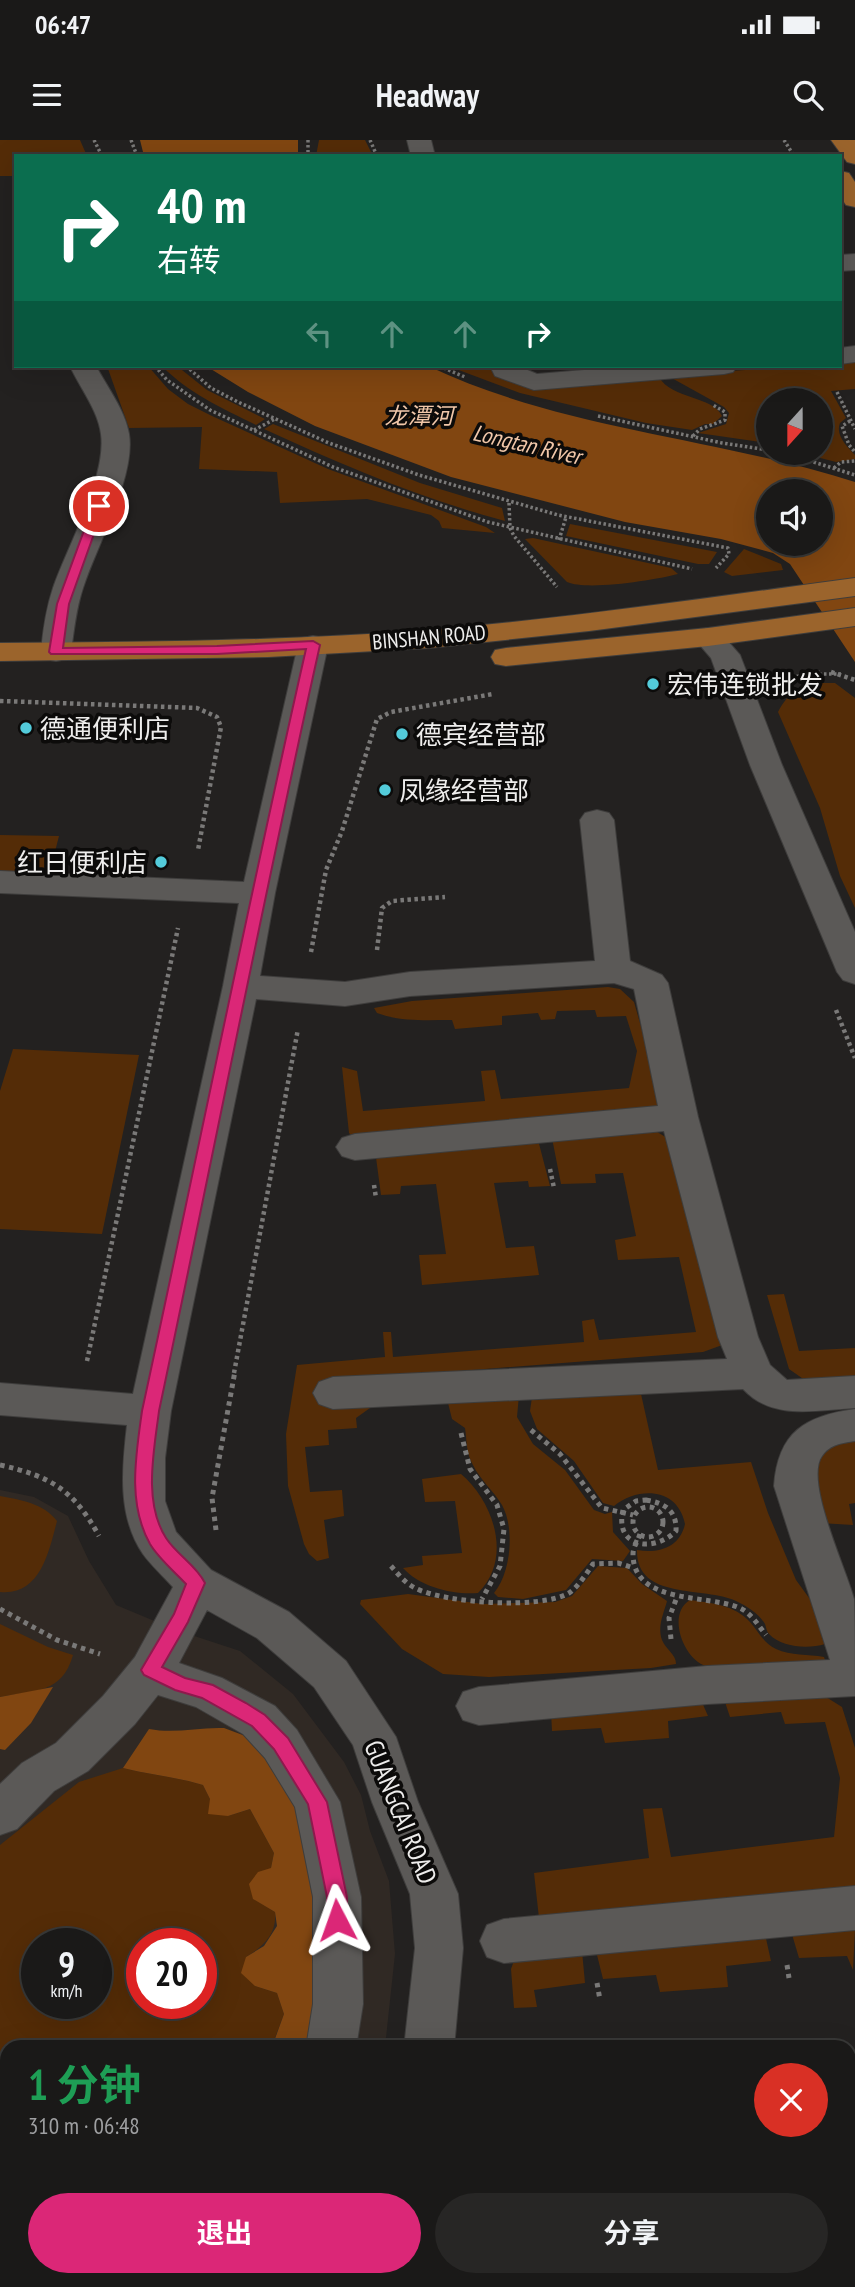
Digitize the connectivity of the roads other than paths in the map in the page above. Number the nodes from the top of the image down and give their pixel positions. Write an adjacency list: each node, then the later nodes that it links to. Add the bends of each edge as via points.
1 (843, 140): 2 (main road)
2 (855, 157)
3 (84, 368): 10 (street, via 115,437 113,459 63,604)
4 (504, 368): 5 (street, via 534,382)
5 (700, 368)
6 (855, 587): 11 (main road, BINSHAN ROAD)
7 (855, 617): 8 (main road, BINSHAN ROAD)
8 (708, 636): 11 (main road, BINSHAN ROAD, via 442,663); 17 (street, via 725,655 771,777)
9 (0, 652): 10 (main road, BINSHAN ROAD)
10 (56, 652): 11 (main road, BINSHAN ROAD, via 217,650)
11 (312, 656): 12 (main road, BINSHAN ROAD, via 217,671); 15 (street, GUANGCAI ROAD)
12 (0, 671)
13 (597, 820): 16 (street)
14 (0, 882): 15 (street)
15 (258, 893): 18 (street, GUANGCAI ROAD)
16 (614, 971): 18 (street, via 410,984 345,994); 19 (street, via 650,983)
17 (855, 972)
18 (241, 986): 27 (street, GUANGCAI ROAD)
19 (679, 1117): 20 (street); 21 (street, via 738,1337)
20 (355, 1147)
21 (753, 1373): 23 (street); 24 (street, via 771,1392)
22 (855, 1392): 24 (street)
23 (332, 1393)
24 (787, 1396): 29 (street)
25 (0, 1399): 27 (street)
26 (0, 1418): 27 (street)
27 (148, 1421): 30 (street, GUANGCAI ROAD, via 144,1502 158,1541)
28 (855, 1425): 29 (street, via 817,1434)
29 (803, 1445): 31 (street, via 795,1486)
30 (196, 1583): 32 (street); 38 (street, GUANGCAI ROAD, via 273,1625 330,1674 373,1737 434,1894 439,1948)
31 (853, 1665): 33 (street, via 707,1685)
32 (150, 1670): 34 (street, via 119,1710 72,1757 38,1777); 37 (street, via 206,1691 258,1720 281,1744 317,1802 337,1897 338,2004)
33 (479, 1706)
34 (0, 1815)
35 (855, 1908): 36 (street)
36 (504, 1941)
37 (332, 2040)
38 (430, 2040)

